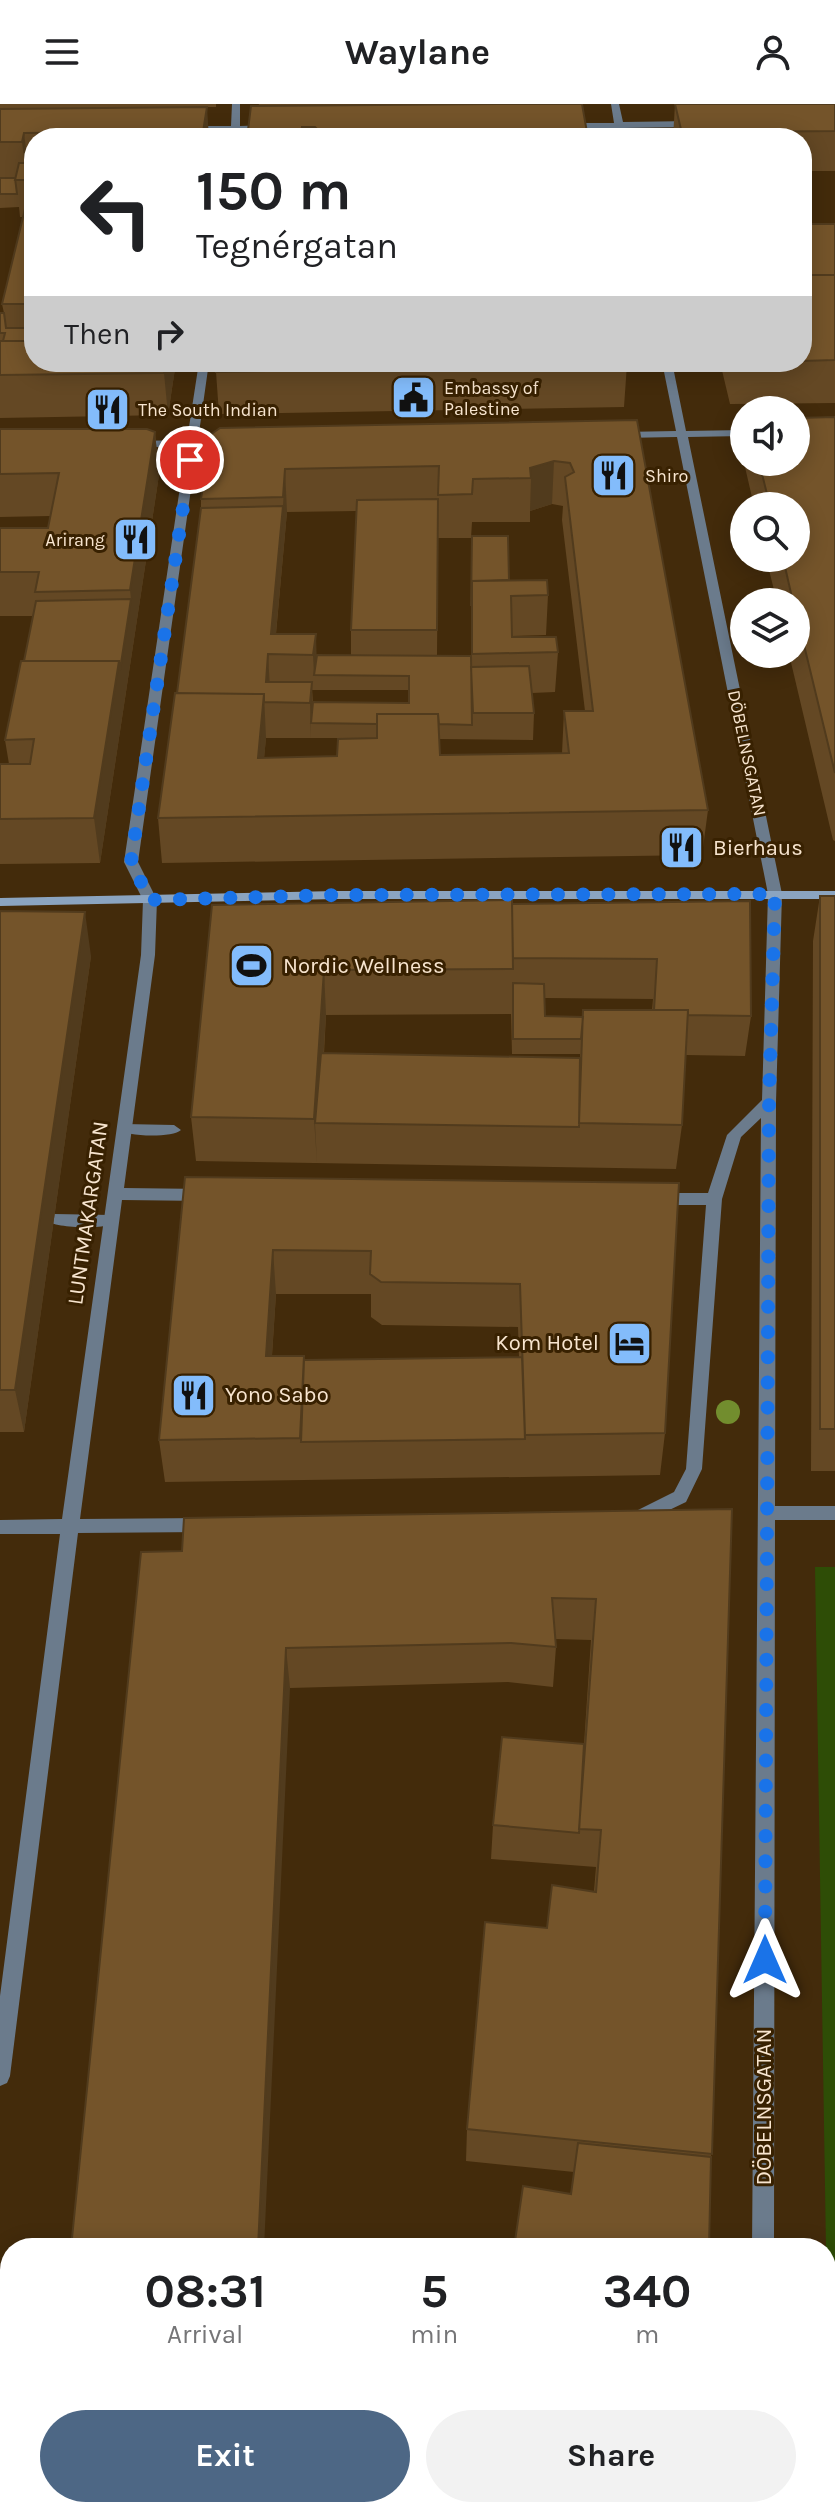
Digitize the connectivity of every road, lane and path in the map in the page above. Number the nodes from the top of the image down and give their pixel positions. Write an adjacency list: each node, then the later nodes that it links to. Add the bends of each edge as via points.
1 (236, 104): 6 (street)
2 (615, 104): 4 (street)
3 (702, 124): 4 (street)
4 (619, 125): 5 (street); 7 (street)
5 (556, 126)
6 (236, 128)
7 (620, 128)
8 (203, 372): 14 (street, LUNTMAKARGATAN)
9 (669, 372): 11 (street, DÖBELNSGATAN)
10 (730, 433): 11 (street)
11 (681, 434): 12 (street); 16 (street, DÖBELNSGATAN)
12 (602, 436)
13 (251, 442): 14 (street)
14 (193, 443): 15 (street); 18 (street, LUNTMAKARGATAN, via 131,862)
15 (124, 444)
16 (775, 894): 17 (street); 18 (street); 20 (street, DÖBELNSGATAN)
17 (835, 895)
18 (150, 900): 19 (street); 21 (street, LUNTMAKARGATAN, via 148,955)
19 (0, 902)
20 (769, 1102): 26 (street, via 734,1135); 29 (street, DÖBELNSGATAN)
21 (124, 1129): 22 (street); 23 (street, LUNTMAKARGATAN)
22 (174, 1130)
23 (115, 1194): 24 (street); 28 (street, LUNTMAKARGATAN)
24 (225, 1195)
25 (635, 1199): 26 (street)
26 (714, 1199): 31 (street, via 694,1469 680,1497 634,1520)
27 (54, 1220): 28 (street)
28 (111, 1221): 33 (street, LUNTMAKARGATAN)
29 (767, 1513): 30 (street); 36 (street, DÖBELNSGATAN)
30 (835, 1513)
31 (618, 1520)
32 (226, 1524): 33 (street)
33 (70, 1526): 34 (street); 35 (street, LUNTMAKARGATAN)
34 (0, 1527)
35 (0, 2076)
36 (763, 2238)

